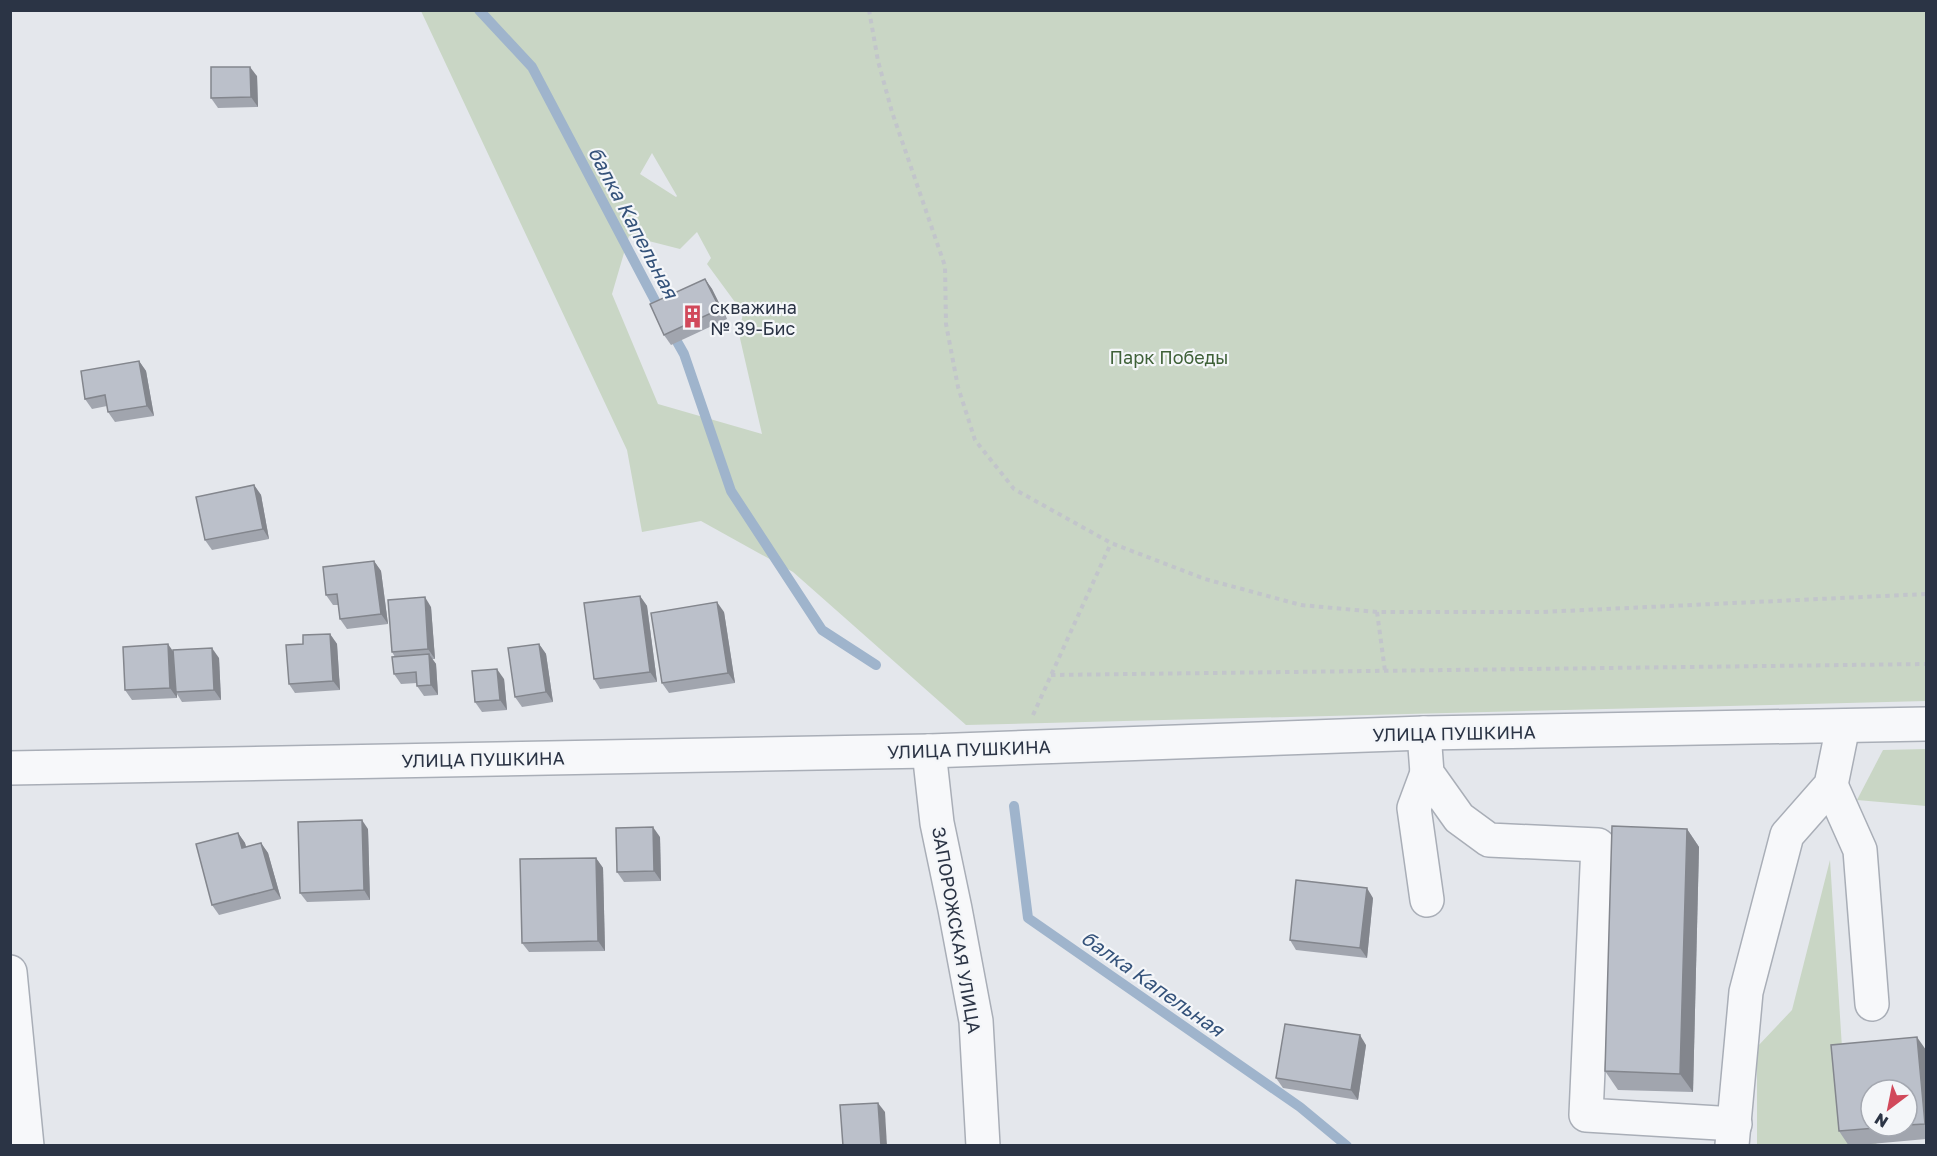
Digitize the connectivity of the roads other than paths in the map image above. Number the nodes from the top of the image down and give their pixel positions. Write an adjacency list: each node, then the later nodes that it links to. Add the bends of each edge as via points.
1 (1926, 724): 2 (street, УЛИЦА ПУШКИНА)
2 (1843, 726): 3 (street, УЛИЦА ПУШКИНА); 7 (street)
3 (1424, 733): 4 (street, УЛИЦА ПУШКИНА); 6 (street)
4 (935, 750): 5 (street, УЛИЦА ПУШКИНА); 13 (street, ЗАПОРОЖСКАЯ УЛИЦА, via 937,823 975,1021)
5 (10, 768)
6 (1427, 773): 8 (street, via 1414,808); 11 (street, via 1459,818 1488,840 1598,845 1586,1115)
7 (1831, 785): 10 (street, via 1860,850); 11 (street, via 1787,836 1746,992)
8 (1427, 900)
9 (10, 972): 12 (street)
10 (1872, 1004)
11 (1733, 1135)
12 (27, 1146)
13 (983, 1146)

